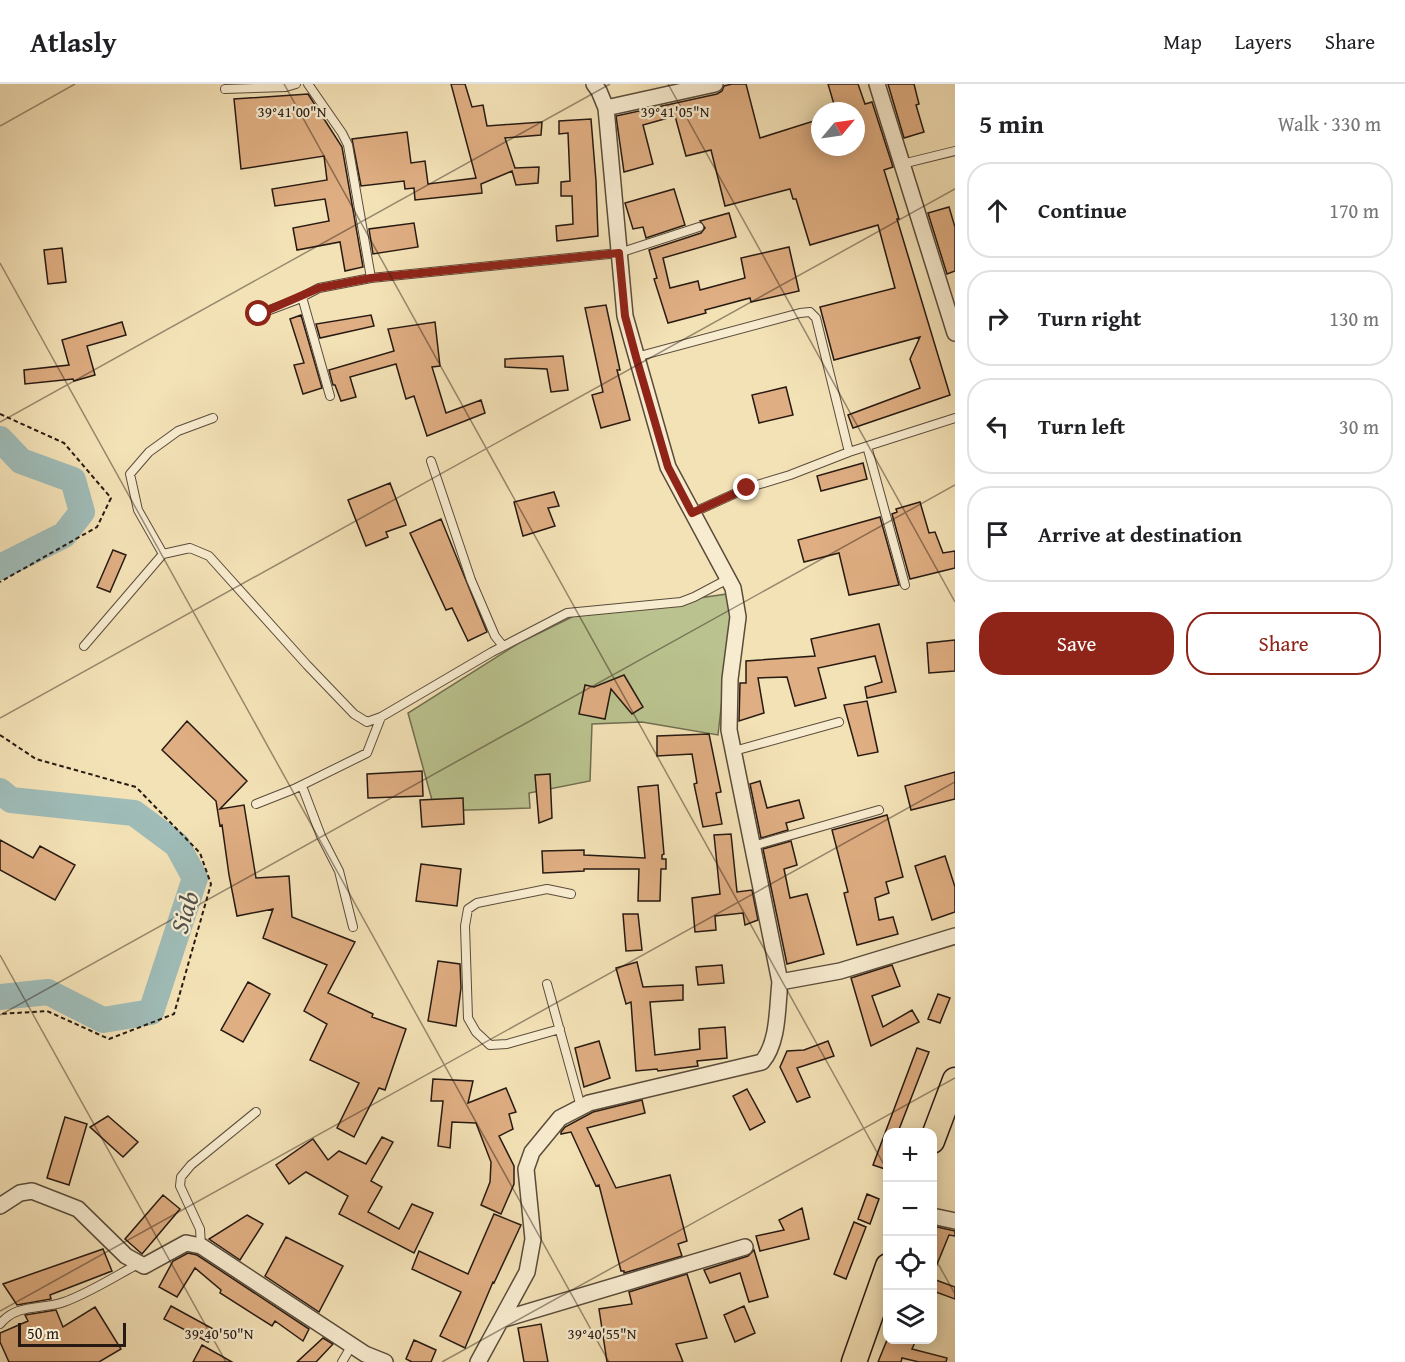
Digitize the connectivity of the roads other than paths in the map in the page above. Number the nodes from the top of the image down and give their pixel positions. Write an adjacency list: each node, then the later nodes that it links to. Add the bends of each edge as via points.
1 (296, 84): 6 (lane)
2 (308, 84): 12 (lane, via 348,145)
3 (594, 84): 7 (street)
4 (715, 84): 7 (street)
5 (878, 84): 9 (street)
6 (225, 89)
7 (606, 108): 11 (street)
8 (955, 151): 9 (lane)
9 (902, 164): 15 (street)
10 (699, 227): 11 (lane)
11 (619, 253): 12 (lane); 16 (street, via 625,316)
12 (371, 278): 13 (lane, via 319,288)
13 (303, 297): 14 (lane); 17 (lane)
14 (259, 314)
15 (955, 333)
16 (636, 357): 21 (lane, via 810,312 816,318); 23 (street, via 668,467)
17 (330, 396)
18 (213, 417): 24 (lane, via 178,431 149,452 130,474 138,510)
19 (955, 418): 20 (lane)
20 (867, 446): 21 (lane); 26 (lane)
21 (849, 452): 23 (lane, via 747,488)
22 (431, 461): 28 (lane, via 471,580)
23 (692, 513): 25 (street)
24 (163, 554): 27 (lane); 29 (lane, via 190,548 209,556 354,714 367,722)
25 (728, 579): 28 (lane, via 681,602 567,613); 31 (street, via 738,617 730,679 729,730)
26 (905, 585)
27 (84, 646)
28 (503, 646): 29 (lane)
29 (381, 717): 32 (lane, via 367,753)
30 (839, 722): 31 (lane)
31 (734, 751): 35 (street)
32 (302, 786): 33 (lane); 37 (lane, via 339,871)
33 (256, 804)
34 (879, 810): 35 (lane)
35 (753, 846): 39 (street)
36 (571, 894): 41 (lane, via 547,890 477,903 468,909 465,926 468,1018 476,1032 490,1045)
37 (353, 927)
38 (955, 936): 39 (street, via 840,971)
39 (780, 982): 43 (street, via 770,1053 762,1062)
40 (547, 984): 41 (lane)
41 (560, 1029): 43 (lane)
42 (955, 1080): 45 (main road)
43 (581, 1107): 53 (street, via 560,1118 532,1152 526,1169 533,1239 527,1272)
44 (256, 1112): 49 (lane, via 191,1165 182,1177 180,1186 200,1229)
45 (937, 1130)
46 (0, 1206): 51 (street, via 20,1193 32,1191 78,1209)
47 (937, 1217): 48 (street)
48 (955, 1221)
49 (201, 1246): 51 (street, via 186,1243 144,1266); 55 (street)
50 (745, 1247): 53 (street)
51 (138, 1264): 54 (lane, via 63,1302 15,1311)
52 (883, 1280): 59 (main road)
53 (501, 1320): 58 (street)
54 (0, 1324)
55 (352, 1345): 56 (lane); 57 (street)
56 (342, 1362)
57 (385, 1362)
58 (478, 1362)
59 (854, 1362)

